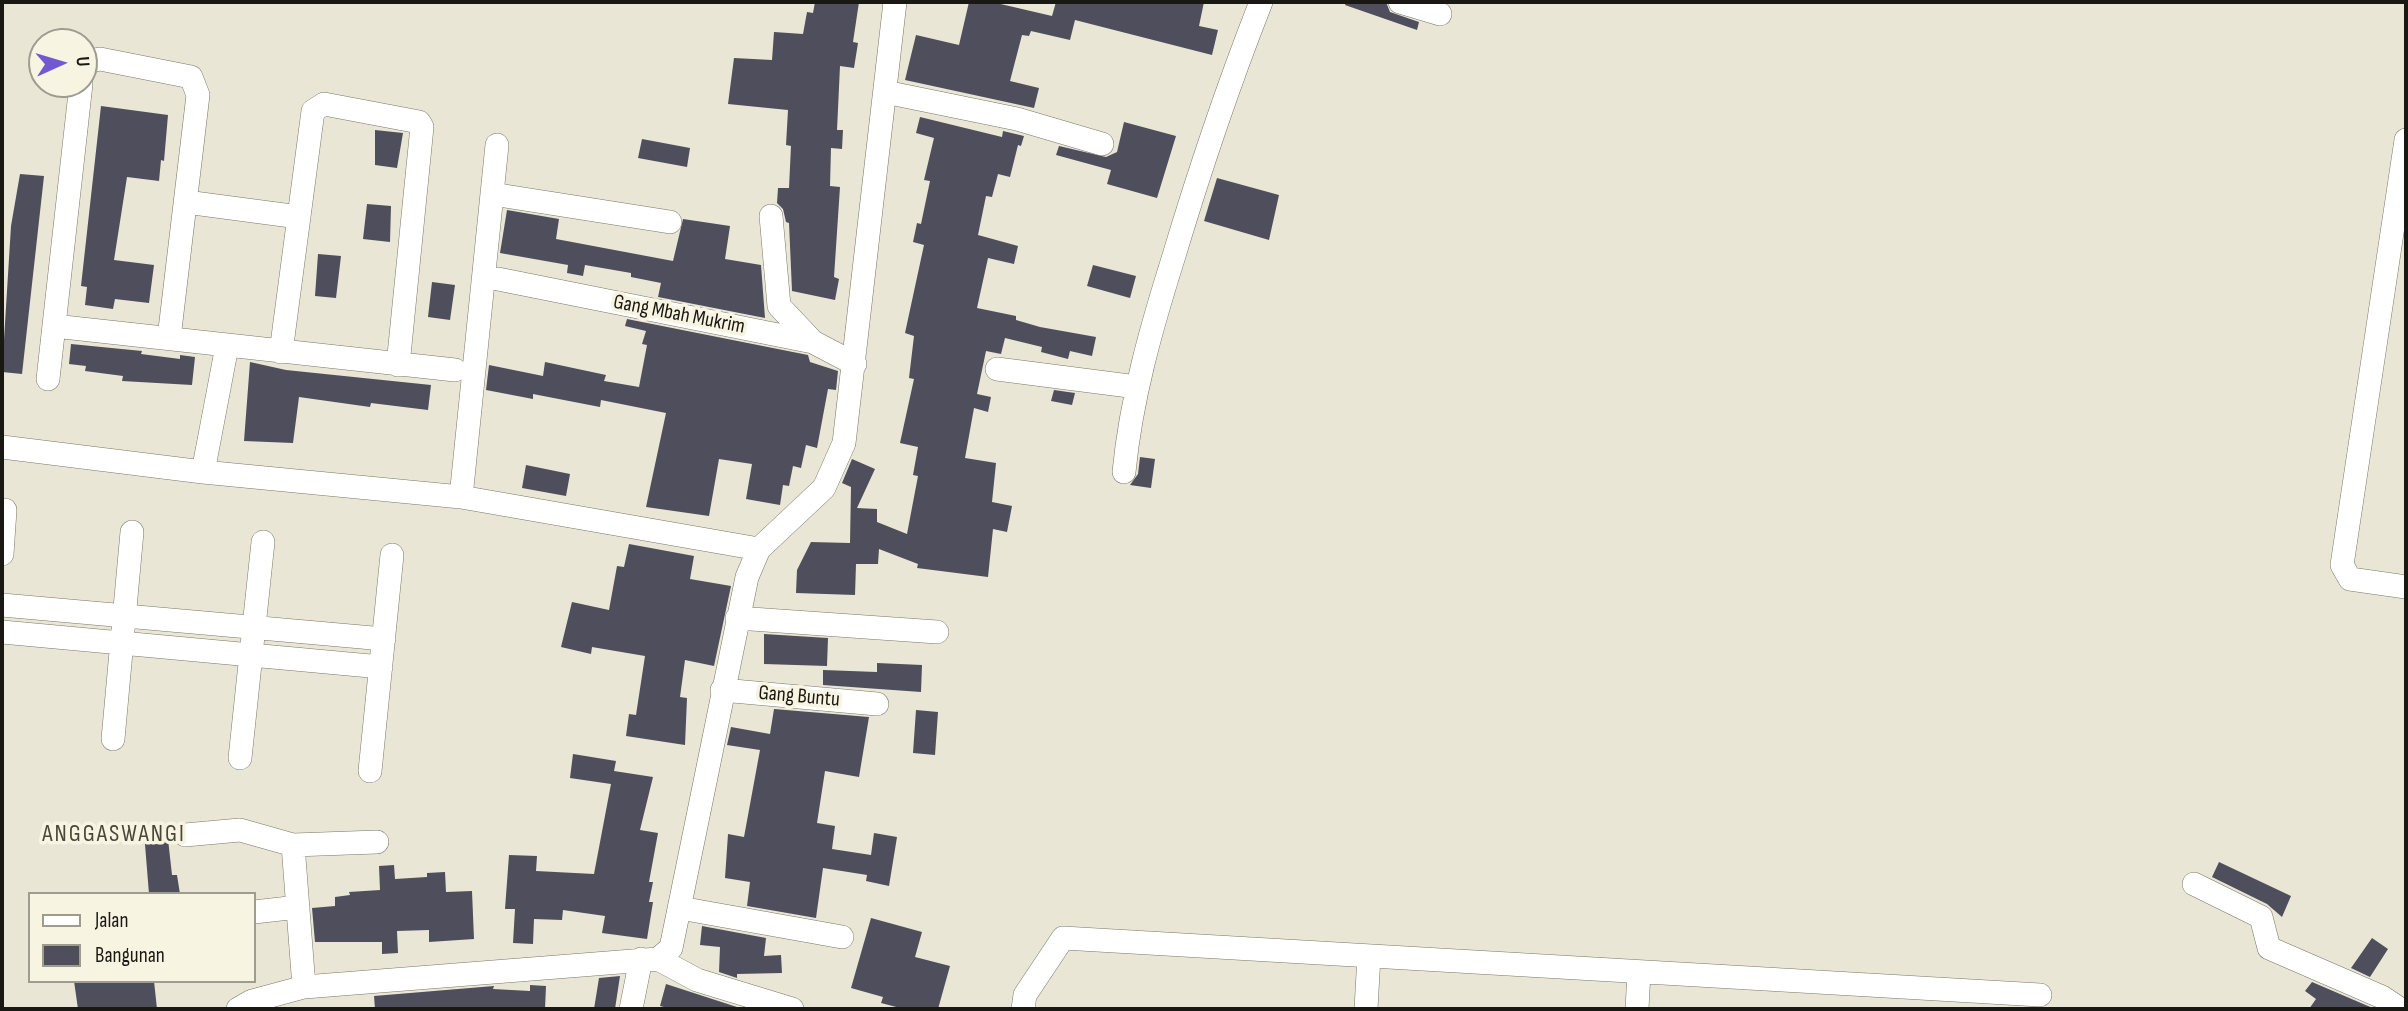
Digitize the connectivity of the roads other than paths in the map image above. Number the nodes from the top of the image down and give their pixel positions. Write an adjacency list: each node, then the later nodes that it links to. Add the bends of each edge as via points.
1 (895, 2): 6 (street)
2 (1261, 2): 28 (street, via 1194,187)
3 (1400, 2): 4 (street)
4 (1440, 14)
5 (98, 60): 13 (street, via 191,77 198,95)
6 (885, 93): 9 (street, via 1017,120); 23 (street)
7 (80, 98): 18 (street)
8 (2406, 140): 11 (street)
9 (1102, 144)
10 (497, 145): 12 (street)
11 (2402, 190): 39 (street, via 2342,565 2350,579)
12 (492, 194): 16 (street); 32 (street)
13 (186, 202): 15 (street); 19 (street)
14 (771, 216): 20 (street, via 779,306)
15 (299, 217): 22 (street); 24 (street, via 313,111 318,106 419,122)
16 (670, 222)
17 (498, 279): 20 (street, Gang Mbah Mukrim)
18 (54, 326): 19 (street); 27 (street)
19 (169, 338): 21 (street)
20 (813, 342): 23 (street, Gang Mbah Mukrim)
21 (227, 346): 22 (street); 30 (street)
22 (281, 352): 24 (street)
23 (855, 364): 38 (street, via 844,443 824,488)
24 (398, 365): 26 (street)
25 (998, 369): 28 (street)
26 (455, 370)
27 (48, 379)
28 (1137, 387): 31 (street)
29 (2, 447): 30 (street)
30 (203, 472): 32 (street)
31 (1124, 472)
32 (461, 497): 38 (street)
33 (5, 510): 36 (street)
34 (132, 532): 41 (street)
35 (263, 542): 43 (street)
36 (2, 554)
37 (392, 555): 46 (street)
38 (753, 562): 42 (street)
39 (2406, 587)
40 (2, 605): 41 (street)
41 (124, 616): 43 (street); 47 (street)
42 (737, 618): 45 (street); 50 (street)
43 (254, 627): 46 (street); 48 (street)
44 (2, 632): 47 (street)
45 (937, 632)
46 (384, 639): 49 (street)
47 (122, 643): 48 (street); 52 (street)
48 (251, 655): 49 (street); 53 (street)
49 (381, 667): 54 (street)
50 (722, 690): 51 (street, Gang Buntu); 60 (street)
51 (877, 704)
52 (113, 739)
53 (240, 758)
54 (370, 771)
55 (186, 835): 57 (street, via 240,830)
56 (377, 842): 57 (street)
57 (293, 845): 59 (street)
58 (2194, 884): 74 (street, via 2260,917 2269,948)
59 (298, 907): 61 (street); 66 (street)
60 (680, 908): 62 (street); 64 (street, via 674,941)
61 (256, 912)
62 (842, 937)
63 (1370, 956): 65 (street); 71 (street, via 1063,938 1025,995); 72 (street)
64 (649, 959): 66 (street); 69 (street); 70 (street, via 697,980)
65 (1639, 972): 67 (street); 73 (street)
66 (304, 987): 68 (street, via 252,1000)
67 (2040, 995)
68 (238, 1009)
69 (631, 1009)
70 (792, 1009)
71 (1023, 1009)
72 (1366, 1009)
73 (1637, 1009)
74 (2400, 1009)

